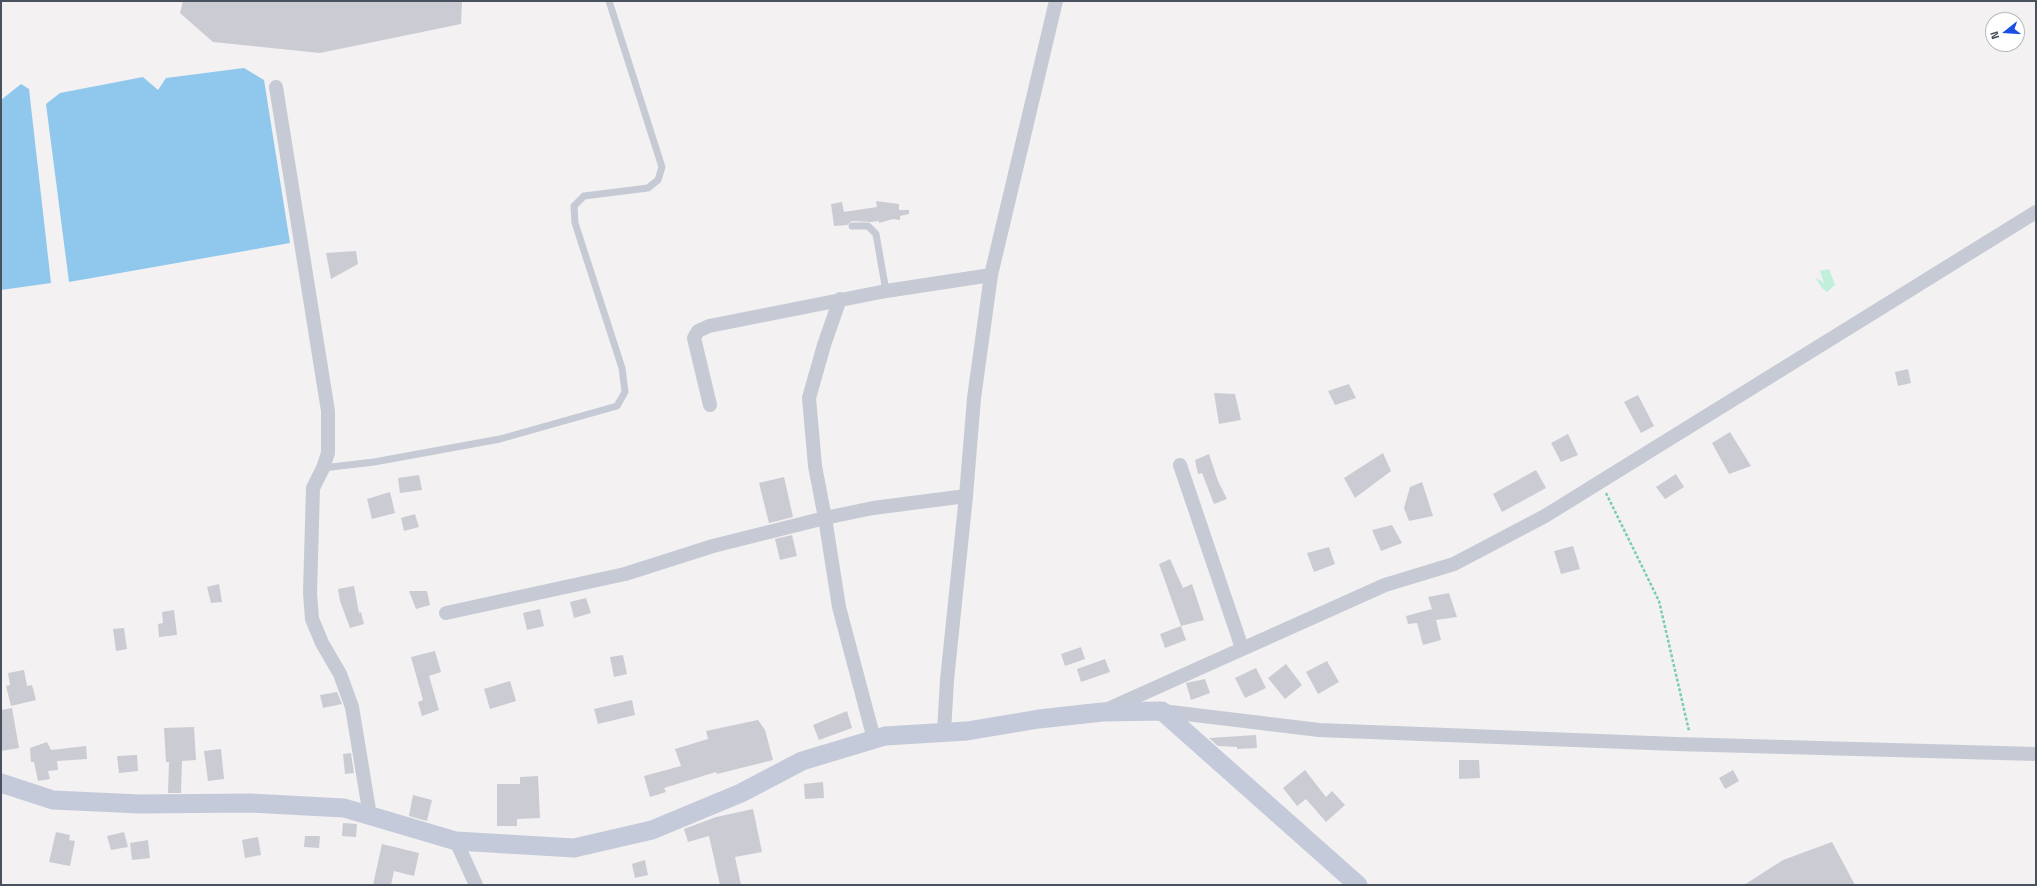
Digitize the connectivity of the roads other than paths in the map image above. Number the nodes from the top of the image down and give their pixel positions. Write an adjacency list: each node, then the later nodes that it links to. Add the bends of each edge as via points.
1 (609, 1): 11 (lane, via 662,167 658,180 648,188 584,196 574,206 575,223 622,368 625,392 617,406 500,439 374,462)
2 (1056, 1): 6 (street)
3 (276, 87): 11 (street, via 328,411 328,453)
4 (2036, 212): 15 (street, via 1545,516 1454,564 1385,585)
5 (852, 226): 7 (lane, via 868,226 876,234)
6 (991, 275): 7 (street); 12 (street, via 974,398)
7 (886, 290): 8 (street)
8 (840, 299): 9 (street, via 708,326 698,331 694,338); 13 (street, via 809,398 815,466)
9 (710, 405)
10 (1180, 465): 15 (street)
11 (323, 468): 22 (street, via 313,488 310,593 312,618 322,643 340,674 352,707)
12 (966, 496): 13 (street, via 873,508); 18 (street)
13 (825, 518): 14 (street, via 713,546 625,574); 19 (street, via 839,608)
14 (446, 613)
15 (1242, 648): 16 (street)
16 (1102, 712): 17 (street); 18 (street)
17 (1162, 712): 20 (street, via 1319,730 1692,745); 25 (street)
18 (944, 732): 19 (street)
19 (874, 739): 23 (street, via 802,761 741,793 652,830 574,848)
20 (2036, 754)
21 (1, 783): 22 (street, via 53,800 313,806 344,808)
22 (370, 816): 23 (street)
23 (456, 841): 24 (street)
24 (476, 885)
25 (1358, 885)

